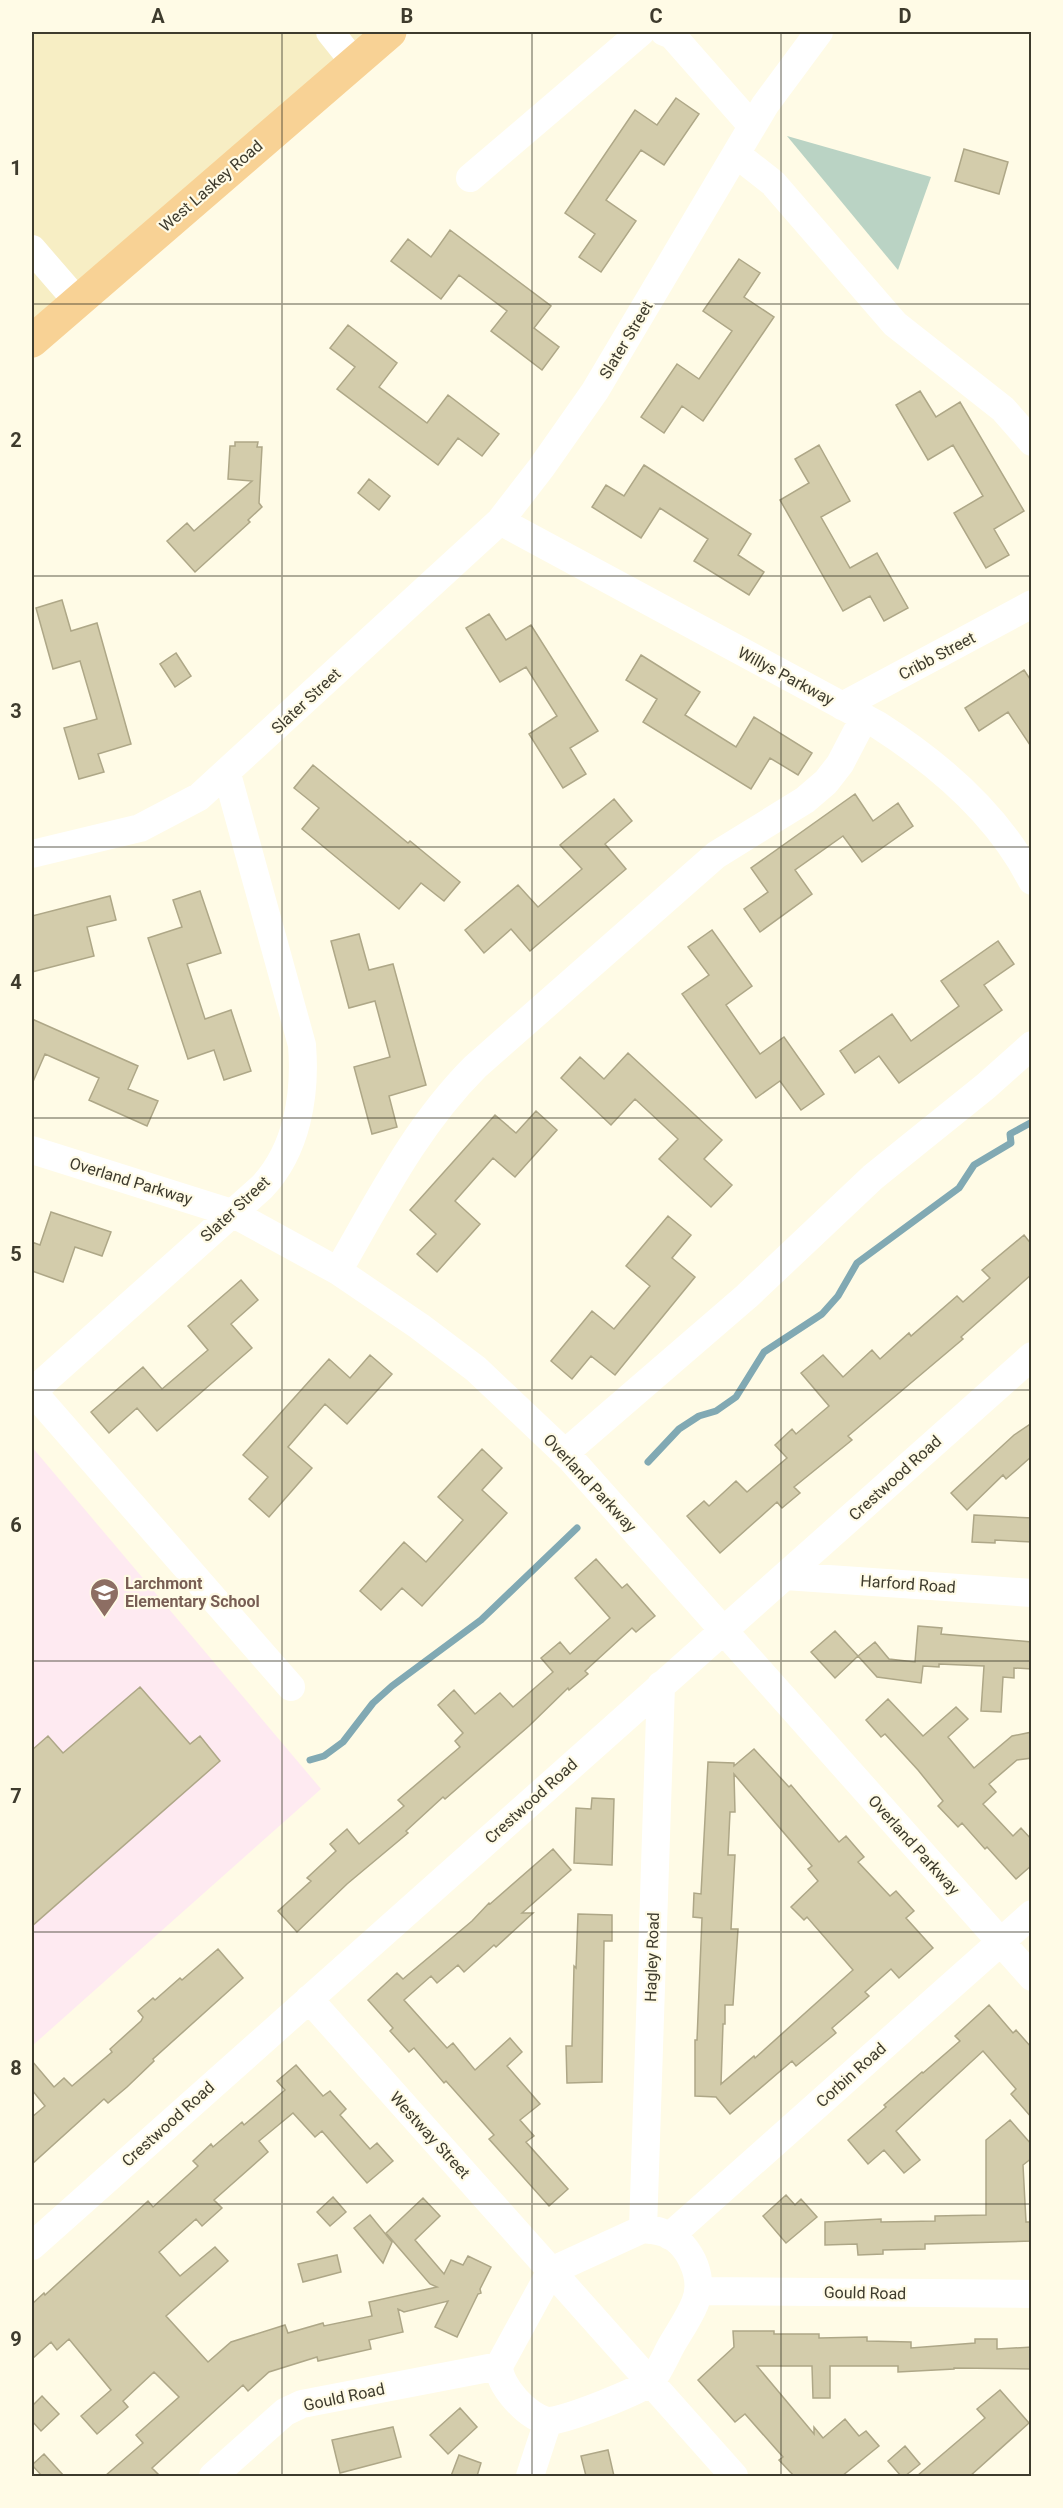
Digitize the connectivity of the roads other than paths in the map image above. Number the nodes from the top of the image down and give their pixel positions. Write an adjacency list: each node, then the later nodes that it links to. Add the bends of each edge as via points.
1 (330, 32): 6 (street)
2 (390, 32): 6 (main road, West Laskey Road)
3 (641, 32): 9 (street)
4 (664, 32): 7 (street, via 672,35)
5 (819, 32): 7 (street, Slater Street)
6 (354, 62): 11 (main road, West Laskey Road)
7 (752, 126): 8 (street, Slater Street)
8 (736, 154): 13 (street, via 773,183 896,324 1003,409); 14 (street, Slater Street, via 596,391)
9 (470, 178)
10 (32, 249): 11 (street)
11 (77, 301): 12 (main road, West Laskey Road)
12 (32, 341)
13 (1032, 442)
14 (500, 521): 16 (street, Willys Parkway); 17 (street, Slater Street)
15 (1032, 604): 16 (street, Cribb Street)
16 (853, 712): 19 (street, Willys Parkway, via 913,748 950,778 1006,839); 23 (street, via 840,764 826,782 805,800 716,855 449,1093 412,1143)
17 (227, 774): 18 (street, via 199,797 140,828); 22 (street, Slater Street, via 302,1045 304,1081 292,1137 275,1171)
18 (32, 854)
19 (1032, 881)
20 (1032, 1045): 26 (street, via 873,1177 747,1296)
21 (32, 1150): 22 (street, Overland Parkway)
22 (232, 1213): 23 (street, Overland Parkway); 25 (street, Slater Street)
23 (338, 1272): 26 (street, Overland Parkway, via 476,1369)
24 (1032, 1356): 27 (street, Crestwood Road)
25 (32, 1392): 31 (street)
26 (565, 1454): 29 (street, Overland Parkway)
27 (785, 1576): 28 (street, Harford Road); 29 (street, Crestwood Road)
28 (1032, 1593)
29 (723, 1630): 30 (street, Crestwood Road); 33 (street, Overland Parkway)
30 (661, 1685): 35 (street, Crestwood Road); 36 (street, Hagley Road)
31 (291, 1687)
32 (1032, 1914): 33 (street, Corbin Road)
33 (1000, 1942): 34 (street, Overland Parkway); 36 (street, Corbin Road)
34 (1032, 1977)
35 (309, 1999): 37 (street, Crestwood Road); 38 (street, Westway Street)
36 (657, 2233): 38 (street); 39 (street, via 686,2250 695,2265)
37 (32, 2246)
38 (551, 2271): 41 (street); 42 (street, Westway Street)
39 (698, 2291): 40 (street, Gould Road); 42 (street)
40 (1032, 2294)
41 (499, 2366): 43 (street, via 499,2376 520,2404); 44 (street, Gould Road, via 302,2404 285,2412)
42 (650, 2382): 43 (street, via 571,2417); 46 (street, Westway Street)
43 (548, 2421): 45 (street)
44 (213, 2476)
45 (530, 2476)
46 (734, 2476)

